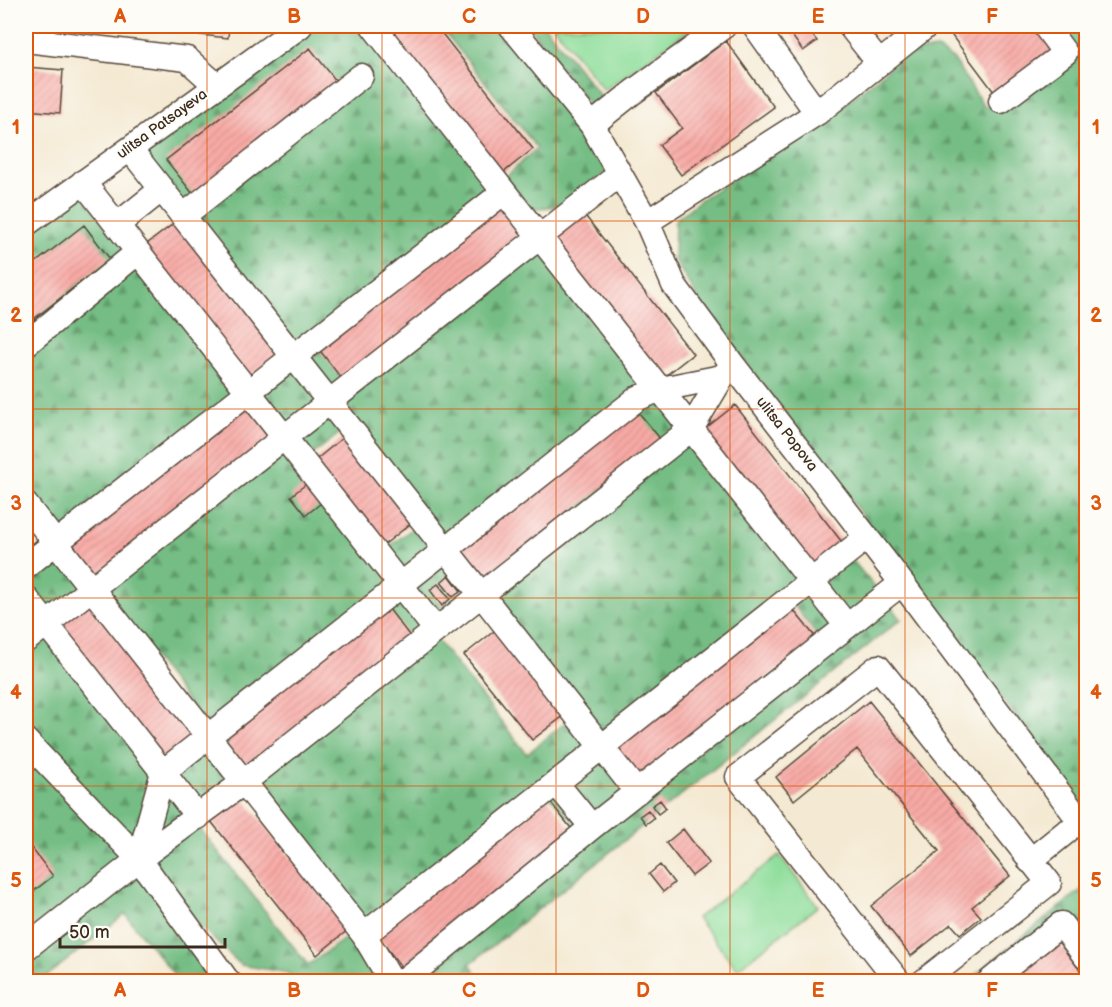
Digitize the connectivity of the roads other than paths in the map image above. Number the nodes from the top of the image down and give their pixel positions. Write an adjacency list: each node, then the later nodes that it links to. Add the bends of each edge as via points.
1 (300, 26): 12 (street, ulitsa Patsayeva)
2 (373, 26): 20 (street)
3 (511, 26): 17 (street, ulitsa Popova, via 592,125)
4 (723, 26): 15 (street)
5 (755, 26): 14 (street)
6 (850, 26): 10 (street)
7 (926, 26): 10 (street)
8 (1045, 26): 13 (street, via 1065,53)
9 (26, 40): 12 (street, via 188,59)
10 (879, 63): 14 (street)
11 (361, 76): 21 (street)
12 (216, 85): 16 (street, ulitsa Patsayeva)
13 (1001, 101)
14 (817, 113): 22 (street)
15 (598, 120)
16 (130, 149): 18 (street, ulitsa Patsayeva); 19 (street)
17 (620, 174): 22 (street, ulitsa Popova); 25 (street)
18 (83, 183): 23 (street, ulitsa Patsayeva); 24 (street)
19 (162, 189): 21 (street); 24 (street)
20 (504, 192): 25 (street); 28 (street)
21 (183, 216): 28 (street)
22 (647, 222): 29 (street, ulitsa Popova, via 674,285)
23 (26, 224)
24 (117, 225): 26 (street)
25 (539, 236): 30 (street); 32 (street)
26 (138, 252): 27 (street); 31 (street)
27 (26, 344)
28 (293, 356): 31 (street); 32 (street)
29 (728, 371): 30 (street); 33 (street); 36 (street, ulitsa Popova)
30 (661, 390): 33 (street); 38 (street, via 638,398)
31 (248, 392): 34 (street); 37 (street)
32 (328, 400): 34 (street); 38 (street)
33 (691, 429): 40 (street); 44 (street)
34 (283, 436): 42 (street); 43 (street)
35 (26, 505): 37 (street)
36 (867, 537): 40 (street); 41 (street, ulitsa Popova)
37 (56, 543): 39 (street); 43 (street)
38 (445, 549): 42 (street); 44 (street)
39 (26, 566)
40 (811, 581): 47 (street); 52 (street)
41 (902, 583): 47 (street); 59 (street, ulitsa Popova)
42 (400, 585): 48 (street); 50 (street)
43 (91, 588): 46 (street); 50 (street)
44 (481, 594): 48 (street); 52 (street)
45 (26, 598): 46 (street)
46 (45, 622): 49 (street); 53 (street)
47 (847, 626): 56 (street)
48 (436, 630): 54 (street)
49 (26, 640)
50 (208, 737): 53 (street); 54 (street)
51 (26, 741): 60 (street)
52 (602, 748): 55 (street); 56 (street)
53 (162, 772): 57 (street); 60 (street)
54 (244, 782): 57 (street); 62 (street)
55 (556, 783): 58 (street); 62 (street)
56 (637, 792): 58 (street)
57 (198, 817): 60 (street)
58 (592, 827): 67 (street)
59 (1076, 831): 61 (street)
60 (139, 859): 63 (street); 65 (street)
61 (1030, 861): 68 (street, via 878,667 738,777); 69 (street, via 1049,883)
62 (364, 935): 66 (street)
63 (26, 948)
64 (1086, 957): 70 (street, via 1062,924)
65 (229, 981)
66 (392, 981)
67 (402, 981)
68 (899, 981)
69 (923, 981)
70 (988, 981)

